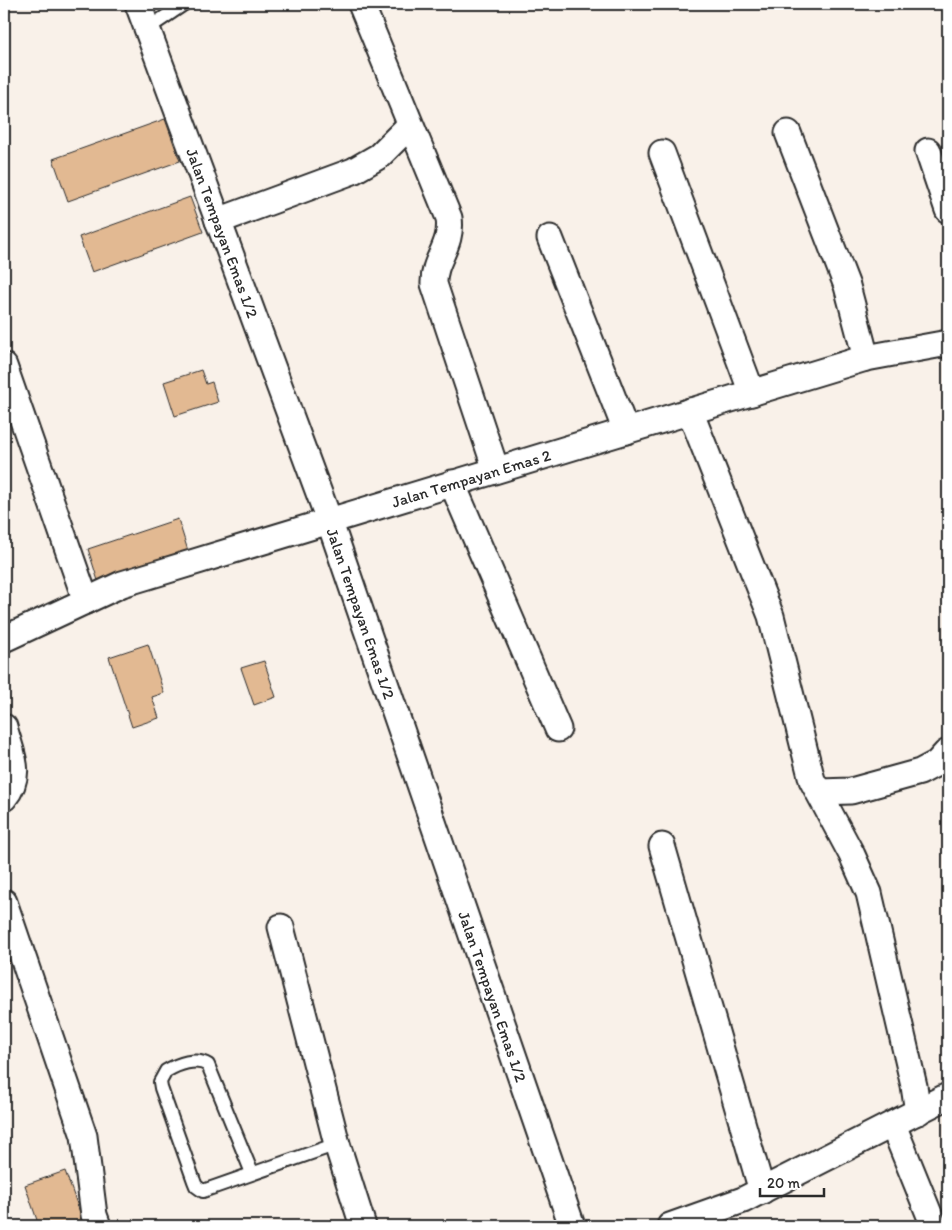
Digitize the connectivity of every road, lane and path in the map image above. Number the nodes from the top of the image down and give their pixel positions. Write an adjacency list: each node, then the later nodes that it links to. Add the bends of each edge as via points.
1 (138, 4): 4 (street, Jalan Tempayan Emas 1/2)
2 (184, 4): 4 (lane)
3 (361, 4): 5 (street)
4 (147, 29): 10 (street, Jalan Tempayan Emas 1/2)
5 (410, 125): 10 (street, via 380,156 352,171); 18 (street, via 450,227 434,284)
6 (788, 133): 13 (street, via 847,286)
7 (928, 151): 9 (street)
8 (662, 153): 15 (street)
9 (948, 210)
10 (218, 221): 20 (street, Jalan Tempayan Emas 1/2)
11 (550, 238): 17 (street)
12 (948, 343): 13 (street, Jalan Tempayan Emas 2)
13 (866, 358): 15 (street, Jalan Tempayan Emas 2)
14 (4, 366): 21 (street)
15 (752, 393): 16 (street, Jalan Tempayan Emas 2)
16 (690, 412): 17 (street, Jalan Tempayan Emas 2); 26 (street, via 771,616 812,780)
17 (626, 430): 18 (street, Jalan Tempayan Emas 2)
18 (496, 470): 19 (street, Jalan Tempayan Emas 2)
19 (452, 483): 20 (street, Jalan Tempayan Emas 2); 24 (street)
20 (329, 520): 21 (street, Jalan Tempayan Emas 2, via 122,584); 39 (street, Jalan Tempayan Emas 1/2)
21 (86, 600): 22 (street, Jalan Tempayan Emas 2)
22 (4, 639)
23 (4, 727): 27 (street, via 16,775)
24 (558, 729)
25 (948, 752): 26 (street, via 937,763 920,772 851,791)
26 (819, 792): 32 (street, via 869,893)
27 (4, 798)
28 (662, 846): 36 (street)
29 (4, 902): 37 (street, via 84,1136)
30 (281, 927): 34 (street)
31 (948, 1096): 32 (street)
32 (918, 1112): 33 (street)
33 (893, 1124): 36 (street); 41 (street)
34 (338, 1144): 35 (lane); 38 (street)
35 (252, 1173): 35 (lane, via 203,1191 196,1186 161,1088 160,1082 166,1071 192,1061 208,1065)
36 (762, 1191): 40 (street)
37 (98, 1226)
38 (363, 1226)
39 (572, 1226)
40 (670, 1226)
41 (934, 1226)

